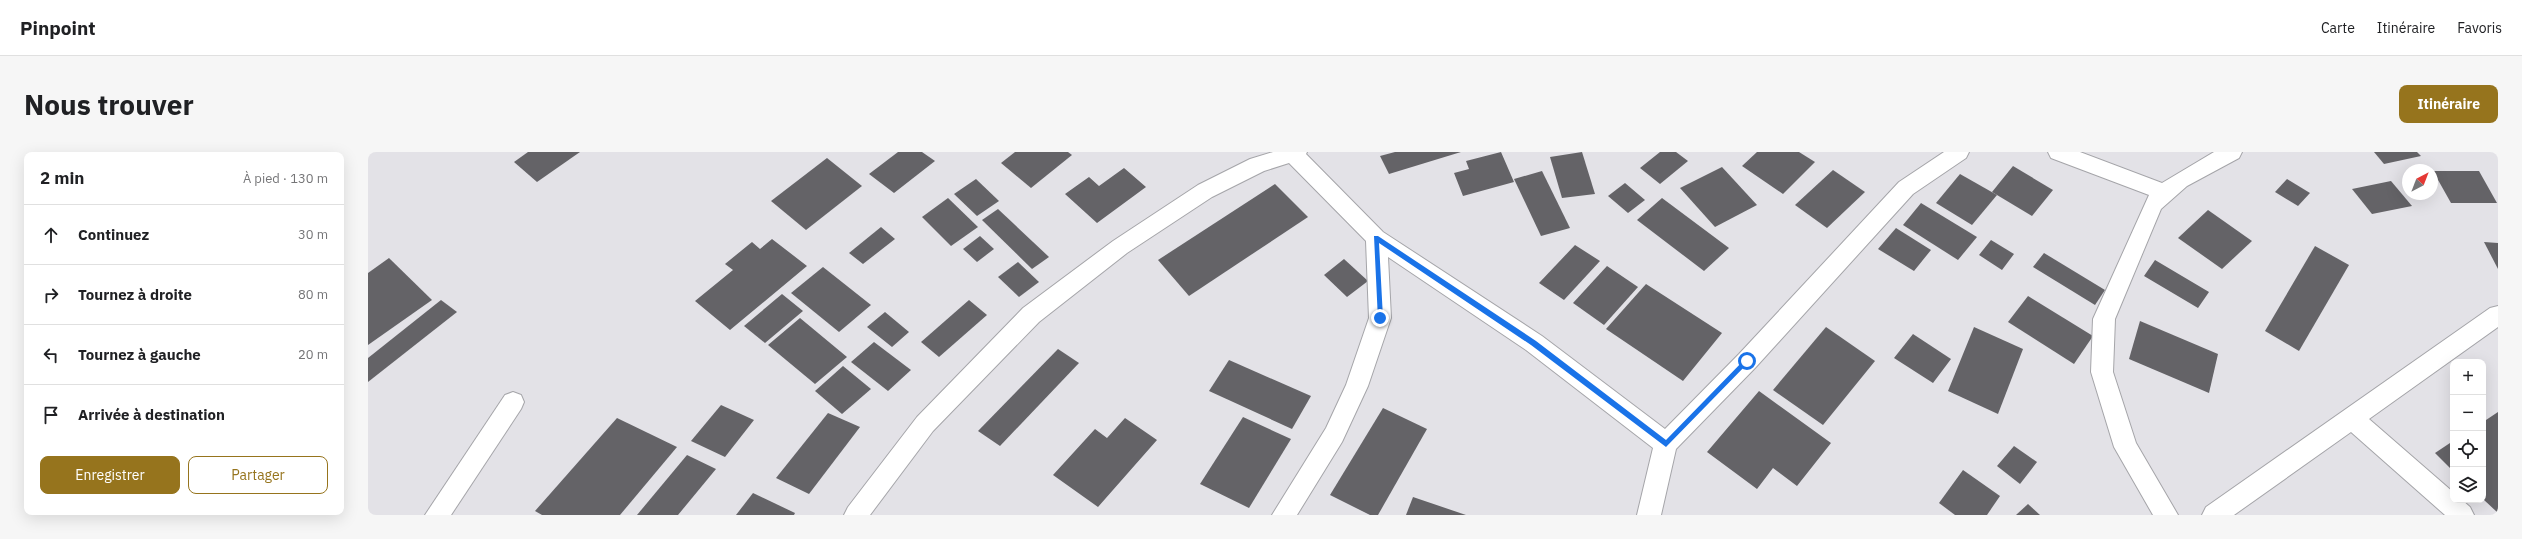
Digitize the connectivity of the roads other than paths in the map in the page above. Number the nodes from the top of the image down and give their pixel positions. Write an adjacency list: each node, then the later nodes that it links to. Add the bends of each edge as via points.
1 (1959, 152): 10 (street, via 1906,188 1747,361)
2 (2058, 152): 5 (street)
3 (2232, 152): 5 (street)
4 (1295, 153): 6 (street); 12 (street, via 1257,165 1205,191 1120,247 1031,315 925,424)
5 (2163, 192): 15 (street, via 2153,204 2104,319 2102,372 2126,447)
6 (1376, 238): 10 (street, via 1534,343); 13 (street, via 1380,318 1357,386 1334,435)
7 (2498, 315): 9 (street)
8 (513, 402): 11 (street)
9 (2351, 417): 16 (street); 17 (street)
10 (1666, 444): 14 (street)
11 (437, 515)
12 (856, 515)
13 (1284, 515)
14 (1649, 515)
15 (2166, 515)
16 (2214, 515)
17 (2462, 515)

